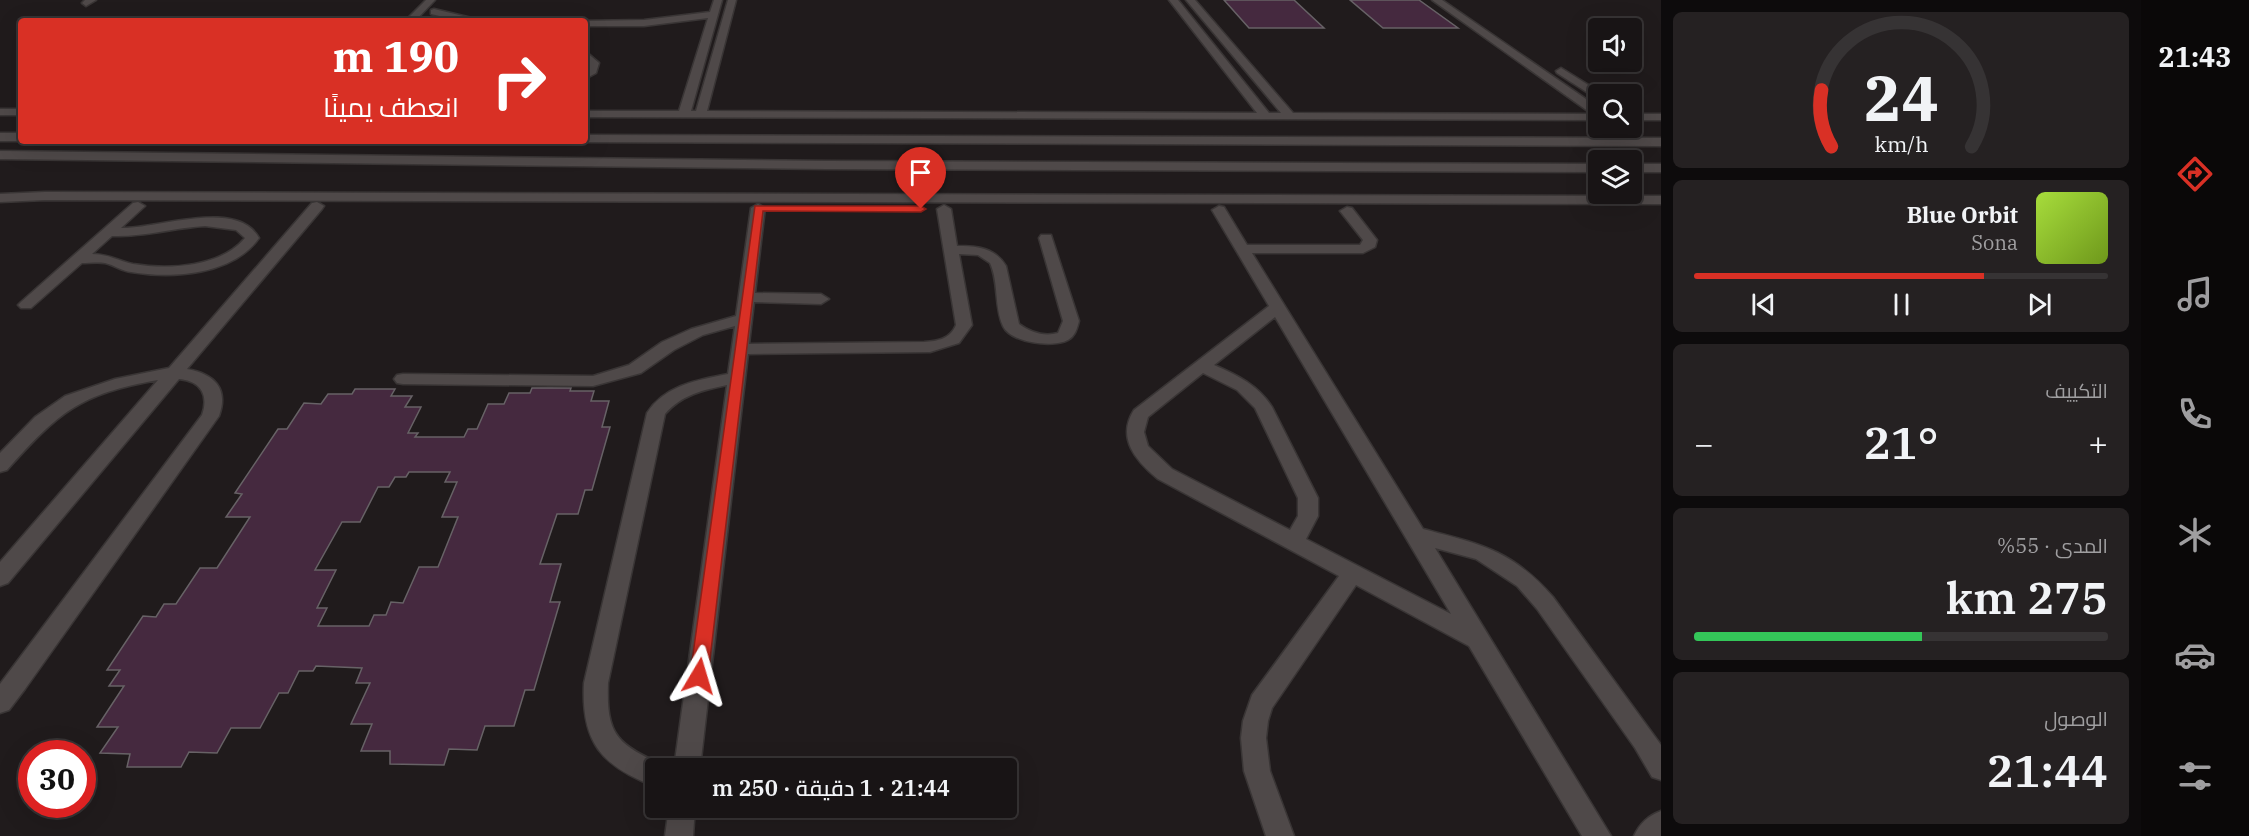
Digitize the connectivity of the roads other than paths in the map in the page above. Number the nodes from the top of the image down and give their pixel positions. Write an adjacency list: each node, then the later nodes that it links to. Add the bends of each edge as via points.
1 (431, 0): 11 (street)
2 (445, 0): 9 (street)
3 (718, 0): 10 (street)
4 (732, 0): 27 (street)
5 (1173, 0): 28 (street)
6 (1190, 0): 29 (street)
7 (1436, 0): 22 (street)
8 (1454, 0): 17 (street)
9 (434, 12): 12 (street); 13 (street)
10 (714, 14): 15 (street); 26 (street, via 704,32)
11 (413, 18)
12 (428, 18)
13 (460, 18)
14 (588, 23): 15 (street)
15 (644, 23): 16 (street)
16 (685, 28)
17 (1512, 39)
18 (588, 57): 20 (street, via 594,63)
19 (1551, 65): 21 (street)
20 (588, 74)
21 (1588, 90)
22 (1588, 107)
23 (0, 112): 24 (street)
24 (18, 112)
25 (588, 114): 26 (street)
26 (684, 114): 27 (street)
27 (701, 114): 28 (street)
28 (1265, 115): 29 (street)
29 (1289, 115): 30 (street)
30 (1588, 115)
31 (1642, 117): 32 (street)
32 (1661, 117)
33 (0, 137): 34 (street)
34 (18, 137)
35 (588, 138): 36 (street)
36 (1661, 142)
37 (0, 155): 38 (street, via 827,165)
38 (1588, 168)
39 (1642, 168): 40 (street)
40 (1661, 168)
41 (0, 198): 42 (street)
42 (1661, 200)
43 (138, 206): 44 (street); 45 (street); 51 (street)
44 (0, 207)
45 (317, 207): 46 (street); 63 (street)
46 (758, 208): 47 (street); 56 (street)
47 (944, 209): 48 (street); 54 (street)
48 (1219, 210): 49 (street); 53 (street)
49 (1347, 211): 50 (street); 53 (street, via 1370,240 1363,249)
50 (1661, 211)
51 (108, 232): 55 (street); 55 (street, via 228,223 248,229 252,238 228,258 194,267 131,268 107,259)
52 (1046, 238): 54 (street, via 1071,321 1065,335 1051,339 1024,336 1011,326 995,258 978,251)
53 (1242, 249): 59 (street)
54 (951, 250): 61 (street, via 964,325 952,341 924,347)
55 (78, 258): 58 (street)
56 (747, 297): 57 (street); 60 (street)
57 (821, 299)
58 (26, 305)
59 (1278, 308): 62 (street); 67 (street)
60 (744, 319): 61 (street); 65 (street, via 697,332 635,369 593,381)
61 (740, 349): 64 (street)
62 (1201, 366): 68 (street, via 1243,385 1263,407 1308,498 1306,524); 68 (street, via 1140,414 1136,423 1137,443 1165,474)
63 (175, 373): 66 (street, via 98,389 70,400 47,415); 70 (street); 72 (street, via 209,384 216,395 214,409)
64 (737, 378): 73 (street); 75 (street, via 688,388 669,398 656,412 596,683 594,711 603,739 625,761)
65 (403, 379)
66 (0, 465)
67 (1415, 535): 71 (street); 74 (street, via 1482,553 1525,580)
68 (1293, 542): 69 (street)
69 (1353, 573): 71 (street); 79 (street, via 1255,716 1255,764)
70 (0, 577)
71 (1478, 639): 80 (street)
72 (0, 702)
73 (688, 758)
74 (1661, 768)
75 (645, 770)
76 (681, 818): 78 (street)
77 (1661, 824): 81 (street)
78 (679, 836)
79 (1280, 836)
80 (1597, 836)
81 (1648, 836)

